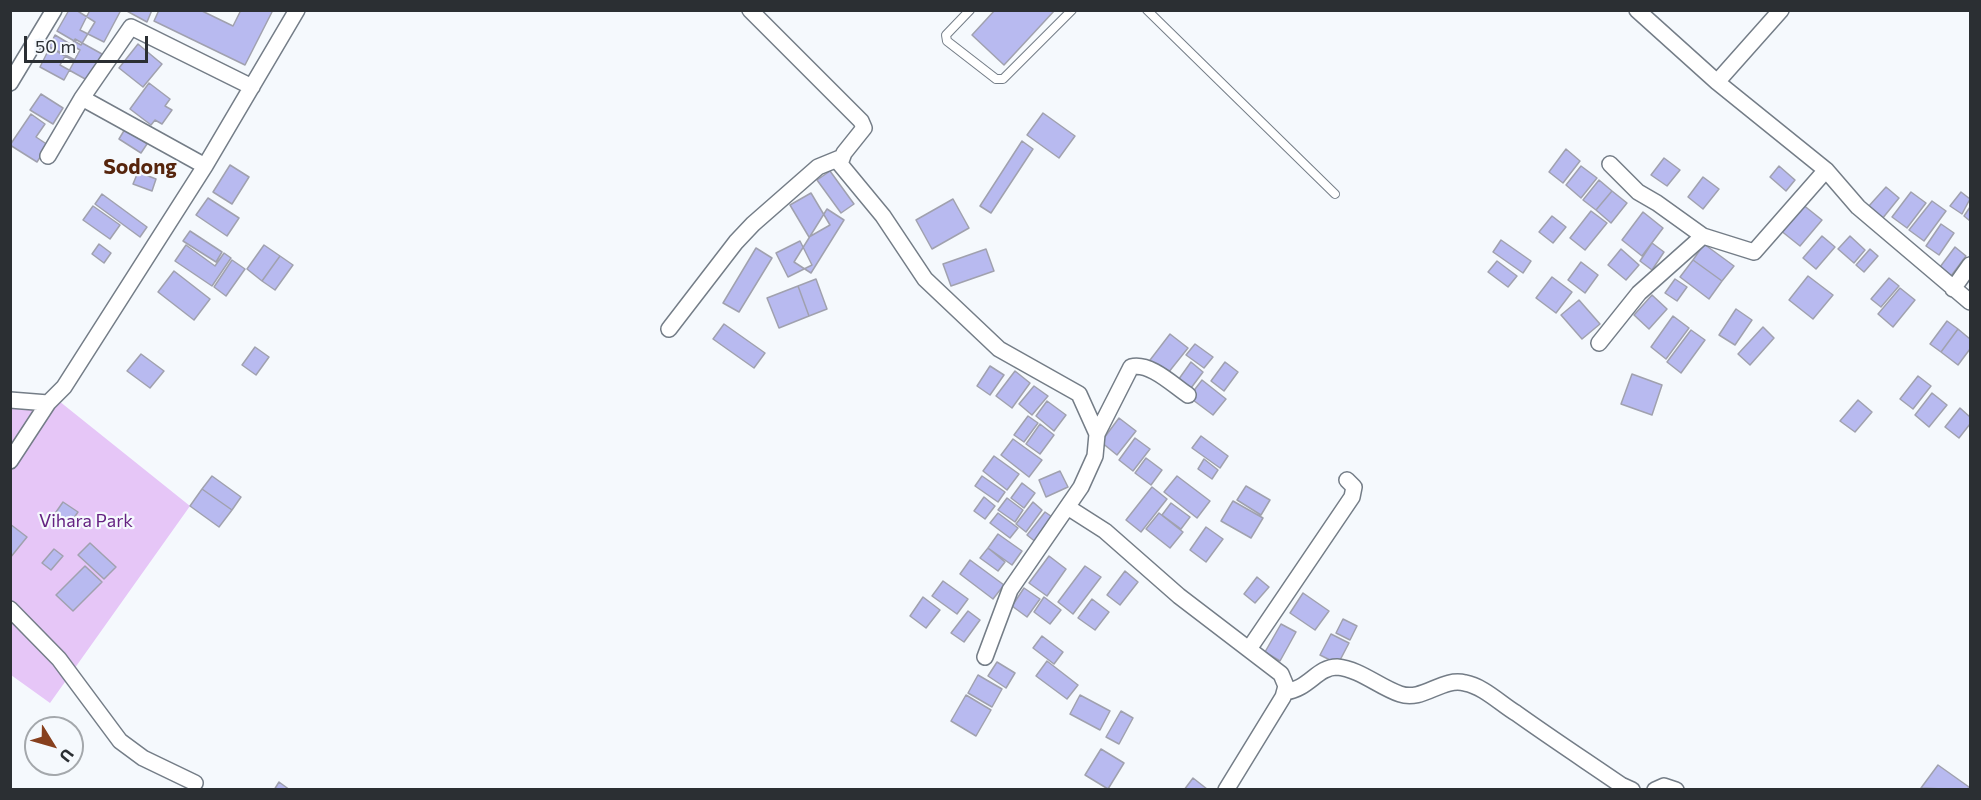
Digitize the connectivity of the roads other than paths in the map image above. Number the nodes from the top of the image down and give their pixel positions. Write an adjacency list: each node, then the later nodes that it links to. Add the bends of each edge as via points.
1 (54, 10): 10 (street)
2 (297, 10): 11 (street)
3 (750, 10): 14 (street, via 861,121 864,128)
4 (970, 10): 5 (lane, via 946,35 947,41 996,79 1003,80)
5 (1072, 10)
6 (1147, 10): 18 (lane)
7 (1637, 10): 9 (street)
8 (1781, 10): 9 (street)
9 (1717, 82): 17 (street)
10 (10, 83)
11 (252, 87): 12 (street, via 131,27); 16 (street)
12 (82, 98): 13 (street); 16 (street)
13 (48, 156)
14 (840, 158): 23 (street, via 818,167 753,224); 28 (street, via 840,164 883,216 925,279 999,349 1079,394)
15 (1611, 164): 19 (street, via 1638,192)
16 (205, 166): 27 (street, via 64,387)
17 (1826, 170): 19 (street, via 1754,252); 21 (street, via 1858,207)
18 (1335, 194)
19 (1702, 236): 24 (street, via 1639,293)
20 (1971, 265): 21 (street)
21 (1953, 289): 22 (street)
22 (1971, 302)
23 (669, 329)
24 (1599, 343)
25 (1188, 395): 28 (street, via 1150,370 1138,365 1131,367)
26 (10, 400): 27 (street)
27 (48, 403): 29 (street)
28 (1097, 434): 31 (street, via 1095,456)
29 (10, 461)
30 (1347, 480): 33 (street, via 1354,487 1352,497)
31 (1068, 508): 33 (street, via 1105,531 1179,596); 34 (street, via 1010,590)
32 (10, 609): 36 (street, via 59,659 120,741 143,758)
33 (1249, 649): 35 (street, via 1281,674)
34 (985, 657)
35 (1285, 692): 37 (street); 38 (street, via 1298,690 1324,669 1338,667 1401,695 1415,696 1449,683 1466,682)
36 (195, 783)
37 (1226, 789)
38 (1632, 789)
39 (1654, 789): 40 (street)
40 (1676, 789)

